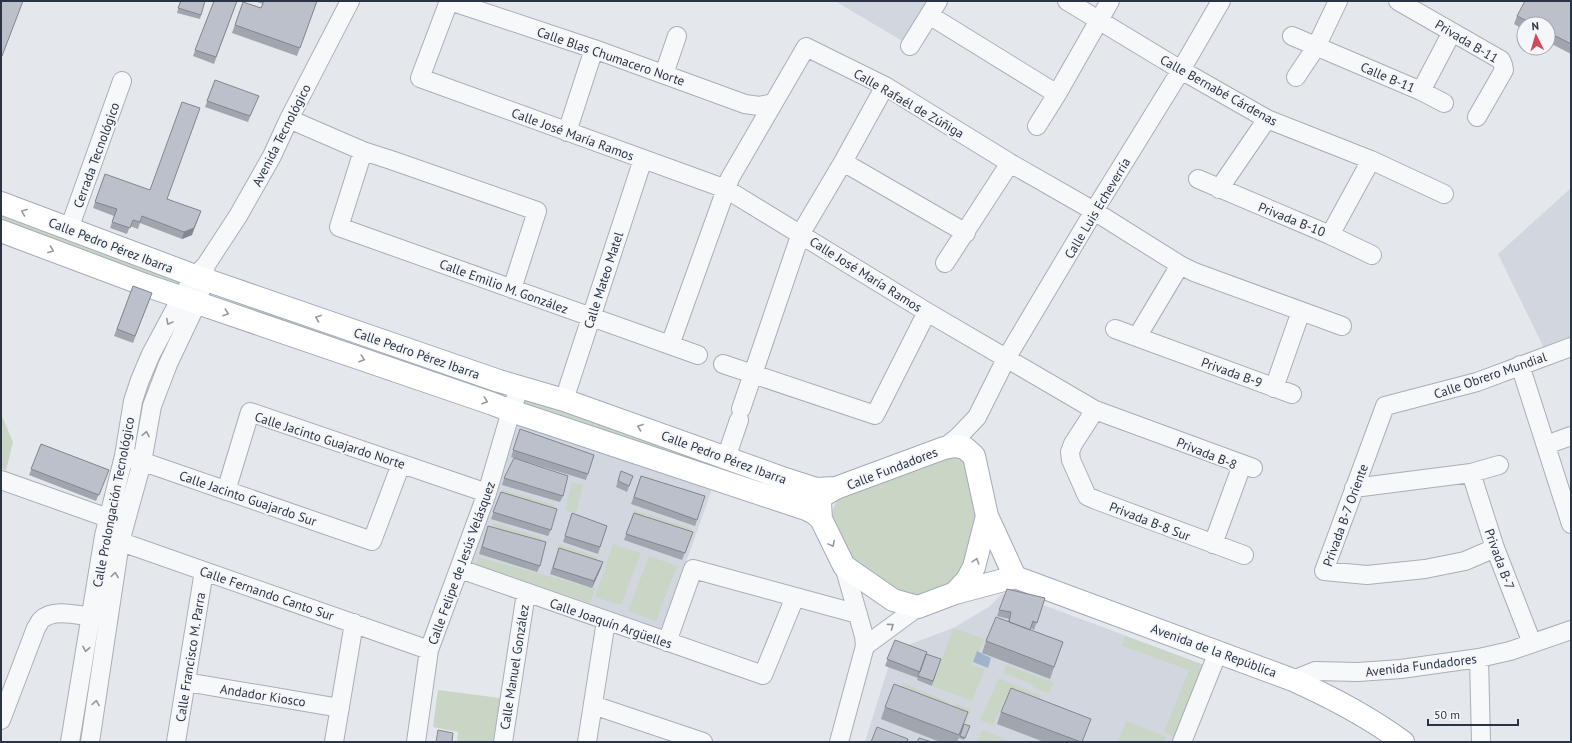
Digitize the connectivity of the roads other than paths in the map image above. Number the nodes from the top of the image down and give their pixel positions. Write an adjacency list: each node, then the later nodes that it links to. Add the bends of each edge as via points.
1 (350, 1): 27 (street, Avenida Tecnológico)
2 (449, 1): 8 (street, Calle Blas Chumacero Norte); 30 (street, Calle José María Ramos, via 420,78)
3 (1066, 1): 10 (street, Calle Bernabé Cárdenas)
4 (1110, 1): 10 (street)
5 (1221, 1): 17 (street, Calle Luis Echeverría)
6 (1338, 1): 15 (street)
7 (1398, 1): 11 (street, Privada B-11)
8 (471, 4): 16 (street, Calle Blas Chumacero Norte)
9 (933, 8): 14 (street); 23 (street)
10 (1099, 20): 17 (street, Calle Bernabé Cárdenas); 23 (street)
11 (1452, 32): 22 (street, Calle B-11); 26 (street, Privada B-11, via 1501,60 1503,65 1504,70)
12 (677, 36): 18 (street)
13 (1292, 36): 15 (street)
14 (910, 46)
15 (1316, 47): 19 (street); 22 (street, Calle B-11)
16 (594, 49): 18 (street, Calle Blas Chumacero Norte); 30 (street)
17 (1181, 70): 28 (street, Calle Bernabé Cárdenas); 41 (street, Calle Luis Echeverría)
18 (664, 74): 24 (street, Calle Blas Chumacero Norte, via 745,104 759,106)
19 (1296, 77)
20 (122, 81): 42 (street, Cerrada Tecnológico)
21 (885, 86): 24 (street, Calle Rafaél de Zúñiga, via 806,47); 34 (street); 35 (street, Calle Rafaél de Zúñiga)
22 (1421, 91): 25 (street)
23 (1057, 94): 29 (street)
24 (773, 103): 37 (street)
25 (1444, 103)
26 (1477, 117)
27 (289, 119): 31 (street); 50 (street, Avenida Tecnológico, via 272,156)
28 (1267, 119): 33 (street, Calle Bernabé Cárdenas); 38 (street)
29 (1037, 126)
30 (567, 132): 32 (street, Calle José María Ramos)
31 (363, 151): 51 (street, Calle Emilio M. González, via 339,227); 51 (street, via 537,211)
32 (642, 160): 37 (street, Calle José María Ramos); 55 (street, Calle Mateo Matel)
33 (1371, 160): 39 (street, Calle Bernabé Cárdenas); 46 (street, Privada B-10)
34 (843, 162): 44 (street); 45 (street)
35 (1010, 163): 41 (street, Calle Rafaél de Zúñiga); 45 (street)
36 (1198, 179): 38 (street, Privada B-10)
37 (726, 189): 44 (street, Calle José María Ramos); 60 (street)
38 (1220, 189): 46 (street, Privada B-10)
39 (1444, 194)
40 (1, 203): 42 (main road, Calle Pedro Pérez Ibarra, one-way to 40)
41 (1094, 211): 49 (street, Calle Rafaél de Zúñiga); 64 (street, Calle Luis Echeverría)
42 (69, 229): 50 (main road, Calle Pedro Pérez Ibarra)
43 (1, 231): 52 (main road, Calle Pedro Pérez Ibarra, one-way to 52)
44 (801, 233): 54 (street, Calle José María Ramos); 67 (street)
45 (966, 233): 48 (street)
46 (1330, 235): 47 (street)
47 (1372, 255)
48 (945, 263)
49 (1180, 265): 53 (street, Calle Rafaél de Zúñiga); 59 (street)
50 (202, 273): 52 (street, Calle Prolongación Tecnológico); 57 (main road, Calle Pedro Pérez Ibarra, one-way to 50)
51 (512, 289): 55 (street, Calle Emilio M. González)
52 (189, 300): 62 (main road, Calle Pedro Pérez Ibarra, one-way to 62); 79 (street, Calle Prolongación Tecnológico, one-way to 79, via 140,380 133,402); 82 (street, Calle Prolongación Tecnológico, one-way to 52, via 152,406)
53 (1301, 311): 56 (street, Calle Rafaél de Zúñiga); 69 (street, Privada B-9)
54 (927, 312): 64 (street, Calle José María Ramos); 67 (street, via 875,415)
55 (591, 317): 60 (street, Calle Emilio M. González); 71 (street, Calle Mateo Matel)
56 (1342, 326)
57 (348, 329): 62 (main road); 68 (main road, Calle Pedro Pérez Ibarra)
58 (1115, 329): 59 (street, Privada B-9)
59 (1136, 337): 69 (street, Privada B-9)
60 (670, 345): 63 (street, Calle Emilio M. González)
61 (1571, 347): 66 (street, Calle Obrero Mundial)
62 (338, 351): 74 (main road, Calle Pedro Pérez Ibarra, one-way to 74)
63 (698, 355)
64 (1006, 357): 73 (street, Privada B-8); 75 (street, Calle Luis Echeverría)
65 (723, 364): 67 (street)
66 (1520, 366): 72 (street, Calle Obrero Mundial, via 1477,382); 77 (street)
67 (752, 374): 81 (street)
68 (519, 388): 71 (main road, Calle Pedro Pérez Ibarra); 74 (street, Calle Felipe de Jesús Velásquez)
69 (1274, 388): 70 (street)
70 (1292, 394)
71 (564, 400): 81 (main road, Calle Pedro Pérez Ibarra, one-way to 71)
72 (1385, 406): 88 (street, Privada B-7 Oriente)
73 (1095, 410): 97 (street, Privada B-8 Sur, via 1070,452 1087,496); 97 (street, Privada B-8, via 1248,466)
74 (511, 412): 89 (main road, Calle Pedro Pérez Ibarra); 91 (street, Calle Felipe de Jesús Velásquez)
75 (977, 417): 78 (street, Calle Luis Echeverría); 80 (street, Calle Luis Echeverría)
76 (1571, 436): 77 (street)
77 (1546, 445): 95 (street)
78 (944, 448): 80 (main road, Calle Fundadores, via 965,448); 87 (main road, Calle Fundadores)
79 (124, 456): 82 (street, Calle Jacinto Guajardo Sur); 93 (street, Calle Prolongación Tecnológico)
80 (974, 456): 92 (main road)
81 (726, 458): 89 (main road, Calle Pedro Pérez Ibarra)
82 (142, 462): 90 (street, Calle Jacinto Guajardo Sur); 96 (street, Calle Prolongación Tecnológico)
83 (401, 464): 90 (street, Calle Jacinto Guajardo Sur, via 372,541); 90 (street, Calle Jacinto Guajardo Norte, via 250,412); 91 (street, Calle Jacinto Guajardo Norte)
84 (1498, 464): 85 (street)
85 (1471, 473): 88 (street); 98 (street, Privada B-7)
86 (1, 480): 93 (street)
87 (836, 488): 89 (main road, Calle Pedro Pérez Ibarra); 94 (main road, Calle Fundadores, via 820,500)
88 (1354, 488): 98 (street, Privada B-7 Oriente, via 1324,571 1367,575 1424,569 1465,561)
89 (782, 489): 94 (main road, Calle Pedro Pérez Ibarra)
90 (226, 491)
91 (487, 493): 101 (street, Calle Felipe de Jesús Velásquez)
92 (987, 516): 103 (main road); 105 (main road, one-way to 92, via 967,580 974,567)
93 (108, 518): 96 (street, Calle Prolongación Tecnológico)
94 (821, 519): 100 (main road, Calle Fundadores, one-way to 100)
95 (1571, 524)
96 (112, 539): 102 (street, Calle Fernando Canto Sur); 109 (street, Calle Prolongación Tecnológico); 125 (street, Calle Prolongación Tecnológico, one-way to 96)
97 (1213, 544): 99 (street, Privada B-8 Sur)
98 (1495, 548): 114 (street, Privada B-7)
99 (1244, 555)
100 (844, 566): 107 (main road, Calle Fundadores, via 894,600); 108 (street, Calle Fundadores)
101 (460, 570): 104 (street, Calle Joaquín Argüelles); 116 (street, Calle Felipe de Jesús Velásquez)
102 (204, 571): 111 (street, Calle Fernando Canto Sur); 120 (street, Calle Francisco M. Parra)
103 (1016, 577): 105 (main road); 117 (main road, Avenida de la República)
104 (526, 592): 110 (street, Calle Joaquín Argüelles); 129 (street, Calle Manuel González)
105 (955, 593): 107 (main road)
106 (795, 597): 108 (street); 113 (street, via 693,569); 113 (street, Calle Joaquín Argüelles, via 762,675)
107 (918, 607): 115 (street, one-way to 107)
108 (858, 614): 115 (street, Calle Fundadores)
109 (92, 617): 123 (street, via 55,614 42,620 36,628); 124 (street, Calle Prolongación Tecnológico, one-way to 124)
110 (606, 621): 113 (street, Calle Joaquín Argüelles); 121 (street)
111 (354, 623): 116 (street, Calle Fernando Canto Sur); 122 (street)
112 (1571, 630): 114 (street, Avenida Fundadores)
113 (667, 642)
114 (1532, 644): 118 (street, Avenida Fundadores)
115 (865, 646): 132 (street)
116 (429, 650): 128 (street, Calle Felipe de Jesús Velásquez)
117 (1218, 652): 119 (main road, Avenida de la República); 133 (street)
118 (1479, 658): 119 (street, Avenida Fundadores, via 1401,669 1315,671); 135 (street)
119 (1292, 680): 134 (main road, Avenida de la República, via 1313,688)
120 (186, 682): 122 (street, Andador Kiosco); 126 (street, Calle Francisco M. Parra)
121 (593, 705): 130 (street); 131 (street)
122 (340, 708): 127 (street)
123 (1, 720)
124 (70, 742)
125 (90, 742)
126 (176, 742)
127 (334, 742)
128 (416, 742)
129 (503, 742)
130 (587, 742)
131 (703, 742)
132 (839, 742)
133 (1182, 742)
134 (1403, 742)
135 (1481, 742)

